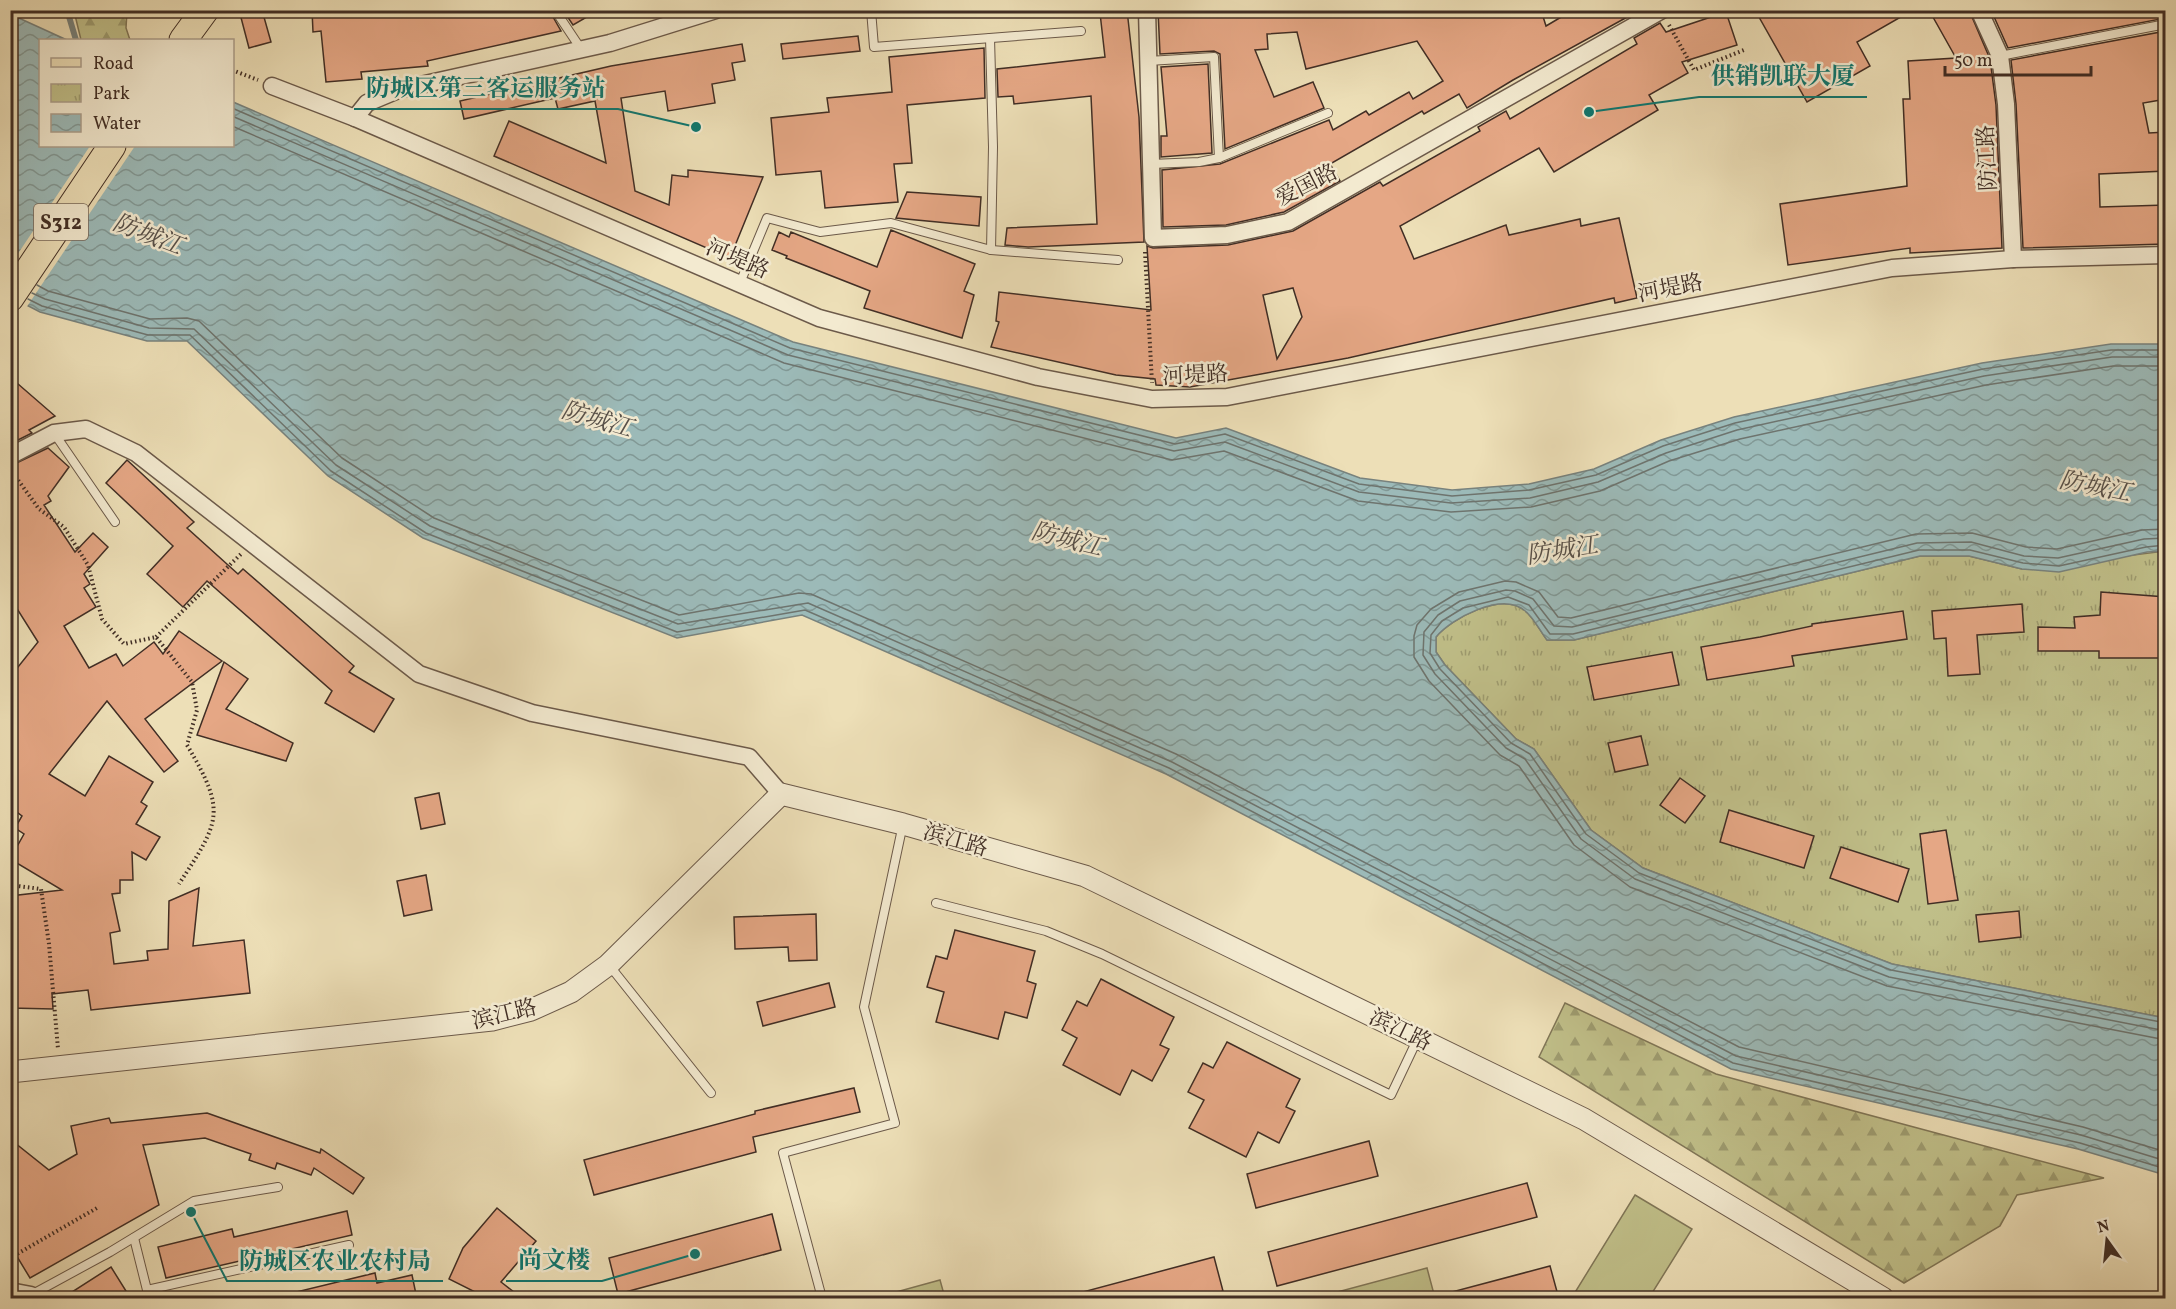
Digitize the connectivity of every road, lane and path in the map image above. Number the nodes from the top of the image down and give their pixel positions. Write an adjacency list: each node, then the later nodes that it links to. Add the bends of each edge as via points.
1 (205, 10): 11 (main road)
2 (555, 10): 12 (lane)
3 (716, 10): 12 (street)
4 (871, 10): 10 (lane, via 874,47)
5 (1147, 10): 15 (street)
6 (1979, 10): 14 (street, 防江路)
7 (1662, 11): 13 (path, via 1694,70); 23 (street, 爱国路, via 1288,222 1227,236)
8 (2166, 24): 14 (lane)
9 (1081, 31): 10 (lane)
10 (990, 38): 24 (lane)
11 (184, 39)
12 (580, 49): 19 (street, via 398,90 367,103)
13 (1744, 50)
14 (2000, 56): 26 (street, 防江路)
15 (1148, 61): 21 (lane, via 1214,57); 22 (street)
16 (234, 71): 17 (path)
17 (272, 86): 19 (street, 河堤路)
18 (1328, 113): 21 (lane)
19 (355, 118): 28 (street, 河堤路)
20 (111, 147): 29 (main road, S312)
21 (1219, 158): 22 (lane)
22 (1151, 164): 23 (street)
23 (1153, 238): 30 (path, via 1145,243)
24 (991, 250): 27 (lane); 28 (lane, via 891,223 820,232 767,218)
25 (2166, 255): 26 (street, 河堤路)
26 (2013, 259): 30 (street, 河堤路, via 1893,268 1227,397)
27 (1118, 261)
28 (740, 284): 30 (street, 河堤路, via 819,318 1038,377)
29 (10, 298)
30 (1152, 399)
31 (54, 433): 32 (street); 34 (lane); 35 (street, via 86,429 136,453)
32 (10, 456)
33 (10, 470): 36 (path, via 39,509 64,527 88,565 102,619 124,644)
34 (115, 522)
35 (252, 543): 36 (path); 37 (street, via 419,674 532,712 749,757)
36 (156, 637): 39 (path, via 192,682 197,710 187,745 209,781 216,808 207,841)
37 (781, 794): 38 (street, 滨江路); 42 (street, 滨江路)
38 (903, 824): 43 (street, 滨江路, via 1085,876); 55 (lane, via 864,1007 895,1123 783,1153)
39 (179, 884)
40 (10, 885): 44 (path, via 41,890)
41 (936, 903): 43 (lane, via 1046,931 1101,954 1391,1095)
42 (608, 965): 44 (street, 滨江路, via 571,992 531,1010 492,1020); 46 (lane)
43 (1418, 1038): 56 (street, 滨江路, via 1584,1119)
44 (60, 1066): 45 (street, 滨江路)
45 (10, 1072)
46 (711, 1093)
47 (278, 1186): 49 (lane, via 194,1201)
48 (97, 1208): 51 (path, via 17,1254)
49 (134, 1238): 53 (lane); 54 (lane)
50 (349, 1245): 53 (lane)
51 (10, 1270)
52 (10, 1291): 54 (street)
53 (148, 1294)
54 (32, 1297)
55 (822, 1299)
56 (1883, 1299)

